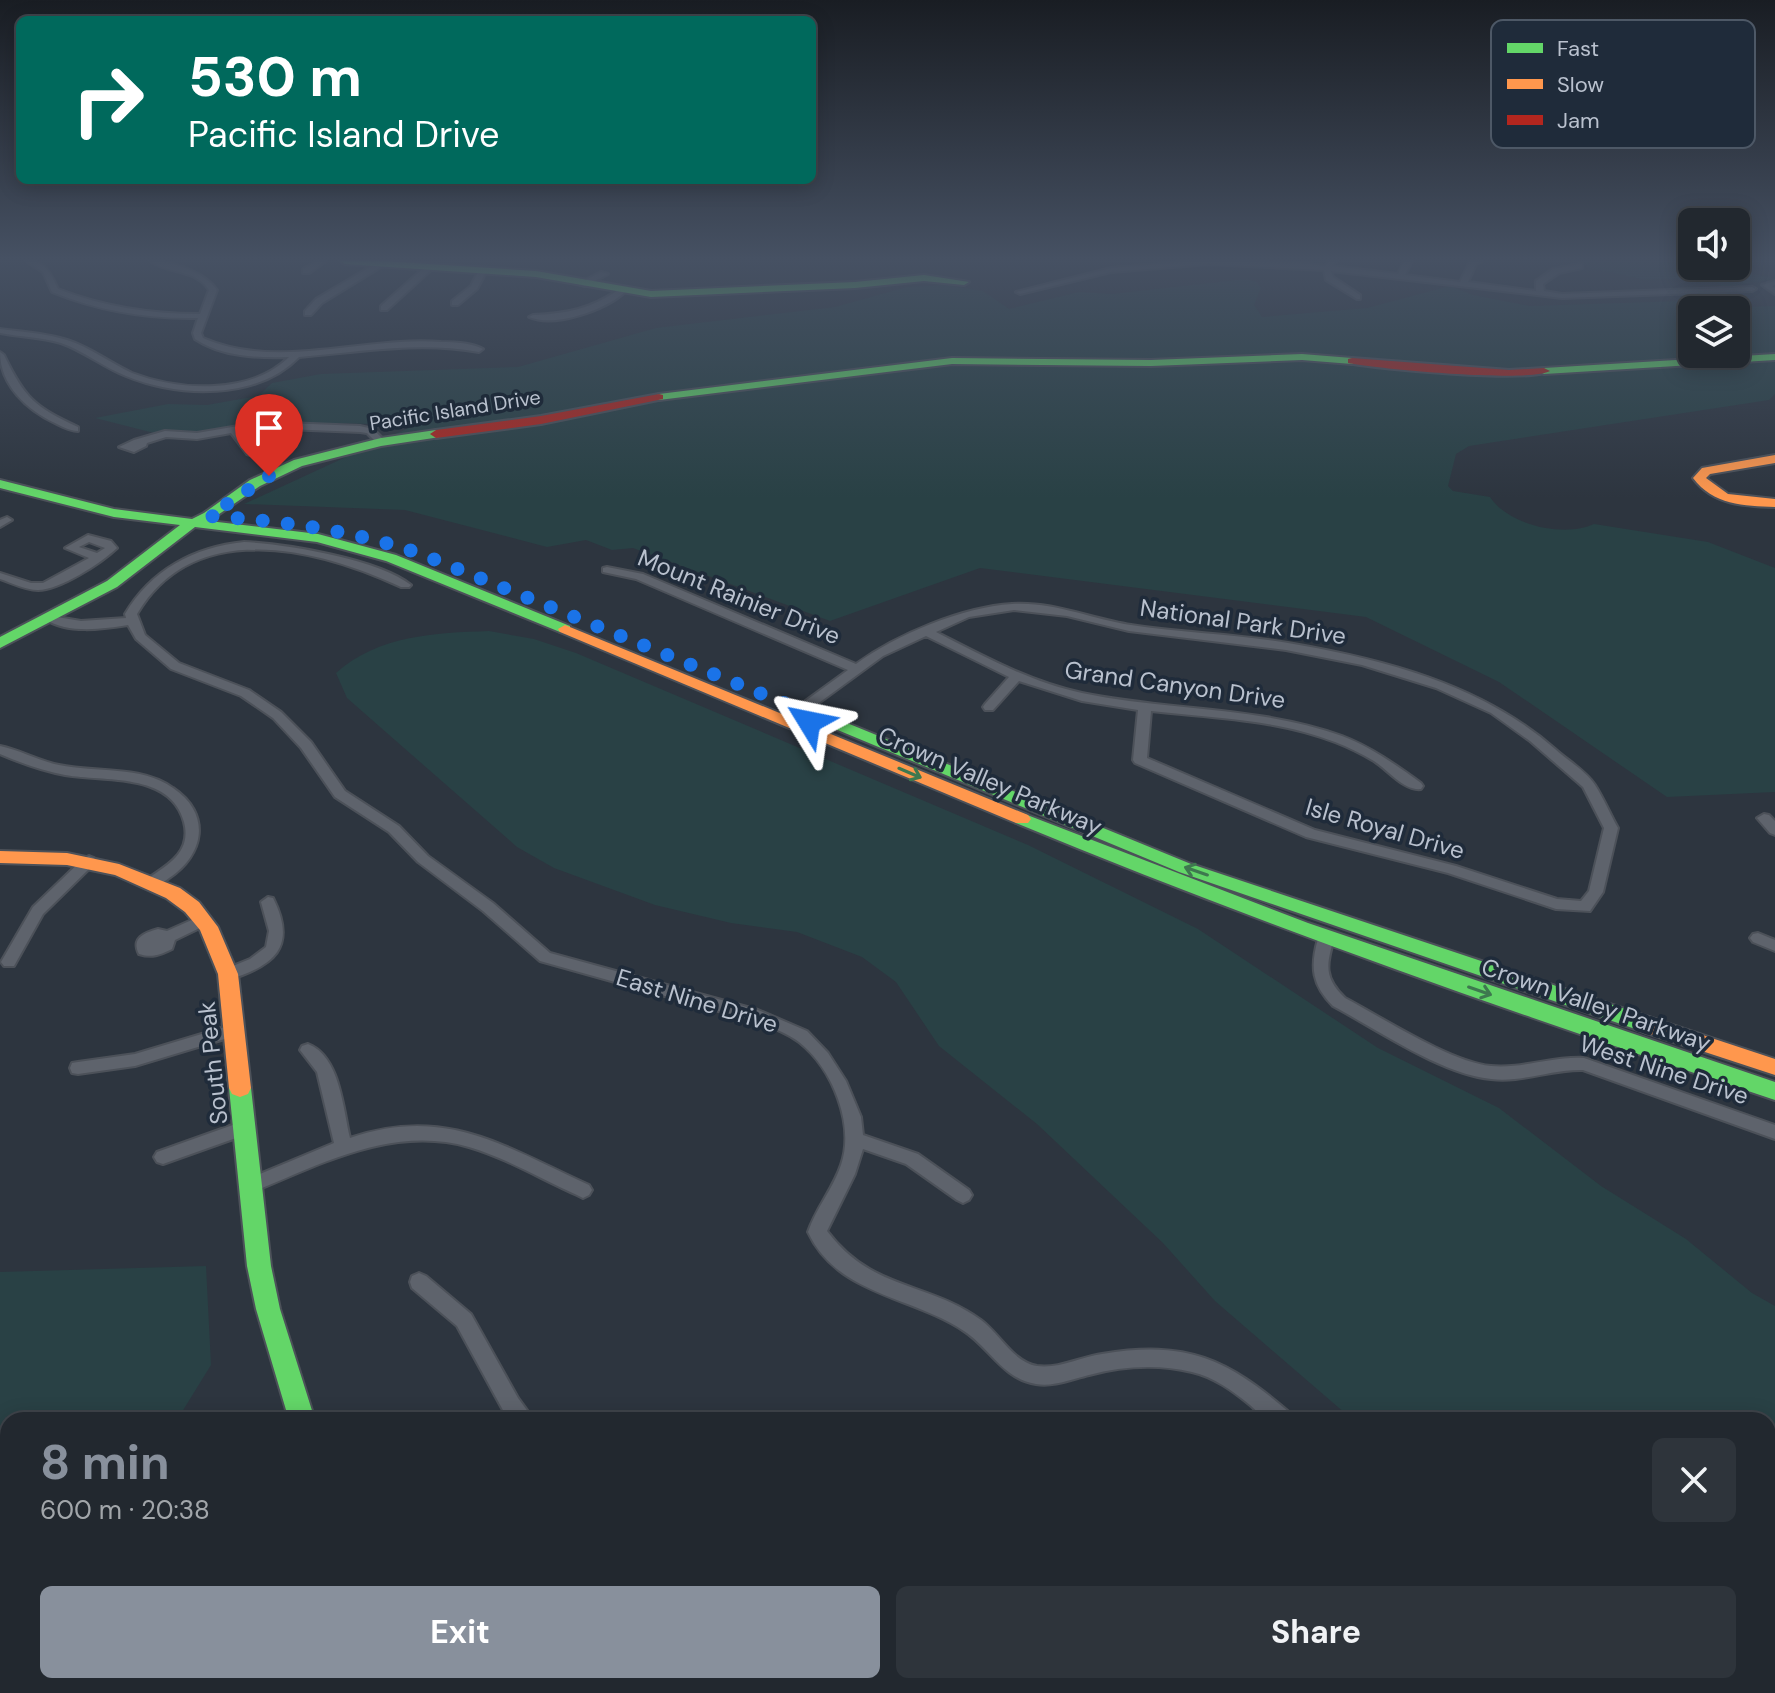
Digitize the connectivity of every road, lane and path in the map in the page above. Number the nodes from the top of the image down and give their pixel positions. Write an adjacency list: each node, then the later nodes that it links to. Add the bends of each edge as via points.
1 (49, 340): 5 (street, via 70,344 130,375 207,388 272,376)
2 (201, 340): 5 (street, via 213,346)
3 (479, 349): 5 (street, via 400,344)
4 (0, 354): 7 (street, via 23,401)
5 (296, 355)
6 (1775, 357): 11 (main road, Pacific Island Drive, via 1509,373 1294,357 1151,363 952,361 669,395 517,424)
7 (75, 429)
8 (234, 431): 9 (street); 11 (street, via 282,425 360,429); 13 (street)
9 (197, 436): 10 (street, via 165,434); 12 (street)
10 (139, 442)
11 (381, 442): 18 (main road, Pacific Island Drive, via 276,472)
12 (198, 448)
13 (250, 452)
14 (1775, 459): 17 (main road, via 1706,471 1699,478 1727,498)
15 (0, 471): 18 (main road, Crown Valley Parkway)
16 (0, 484): 18 (main road, Crown Valley Parkway, via 100,511)
17 (1775, 503)
18 (199, 522): 23 (main road, Pacific Island Drive, via 131,583); 30 (main road, Crown Valley Parkway, via 300,535 374,552); 33 (main road, Crown Valley Parkway, via 302,524 384,541)
19 (97, 557): 21 (street, via 41,587)
20 (607, 570): 28 (street, Mount Rainier Drive, via 639,576)
21 (0, 576)
22 (405, 585): 24 (street, via 380,571 334,559 225,547 198,556 154,585 136,602)
23 (57, 621): 24 (street, via 67,630); 26 (main road); 27 (main road)
24 (133, 624): 60 (street, East Nine Drive, via 175,666 245,693 277,715 340,794 394,829 423,859 545,957 758,1016 812,1044 852,1112)
25 (925, 631): 28 (street, National Park Drive); 29 (street, Grand Canyon Drive); 44 (street, National Park Drive, via 971,612 1023,607 1129,628 1286,646 1440,685 1495,710 1588,785 1611,828 1596,892)
26 (0, 643)
27 (0, 654)
28 (854, 668): 33 (street, National Park Drive)
29 (1016, 677): 31 (street, Grand Canyon Drive, via 1084,698); 32 (street)
30 (714, 689): 33 (main road, via 728,688 777,711); 34 (main road, Crown Valley Parkway)
31 (1145, 706): 36 (street, Grand Canyon Drive, via 1307,728 1365,749); 44 (street, Isle Royal Drive, via 1140,760 1311,834 1451,869 1556,904)
32 (989, 707)
33 (801, 710): 34 (main road, via 809,722 834,733); 41 (main road, Crown Valley Parkway, one-way to 33, via 1108,838)
34 (839, 743): 48 (main road, Crown Valley Parkway, one-way to 48, via 1109,858)
35 (1, 750): 42 (street, via 40,765 161,786 182,804 192,817 194,837 182,861)
36 (1416, 786)
37 (1764, 818): 38 (street)
38 (1775, 830)
39 (0, 857): 40 (main road, South Peak)
40 (89, 861): 42 (main road, South Peak); 50 (street, via 38,911)
41 (1228, 882): 48 (main road, via 1240,897 1315,925); 51 (main road, Crown Valley Parkway)
42 (152, 883): 45 (main road, South Peak, via 192,907)
43 (268, 902): 52 (street, via 278,926 270,954)
44 (1585, 907)
45 (203, 920): 46 (street); 52 (main road, South Peak)
46 (168, 937)
47 (1758, 938): 49 (street)
48 (1326, 939): 51 (main road, via 1344,935 1438,965); 57 (main road, Crown Valley Parkway, one-way to 57); 59 (street, West Nine Drive, via 1318,964 1326,991 1474,1070 1503,1073 1554,1063 1584,1064)
49 (1775, 946)
50 (9, 962)
51 (1455, 962): 55 (main road, Crown Valley Parkway)
52 (228, 974): 53 (main road, South Peak)
53 (235, 1030): 56 (street, via 135,1060); 58 (main road, South Peak)
54 (308, 1050): 61 (street, via 325,1069)
55 (1775, 1067)
56 (78, 1068)
57 (1775, 1091)
58 (244, 1128): 62 (street); 63 (main road, South Peak)
59 (1775, 1132)
60 (853, 1139): 65 (street, via 912,1159); 69 (street, East Nine Drive, via 851,1163 817,1232 850,1268 891,1292 947,1310 1033,1375 1052,1376 1141,1357 1173,1358 1205,1364)
61 (344, 1147): 63 (street); 64 (street, via 388,1134 430,1132 470,1139)
62 (163, 1157)
63 (249, 1186): 67 (main road, South Peak, via 268,1309)
64 (583, 1190)
65 (963, 1195)
66 (419, 1282): 68 (street, via 464,1320)
67 (300, 1412)
68 (517, 1412)
69 (1274, 1412)

